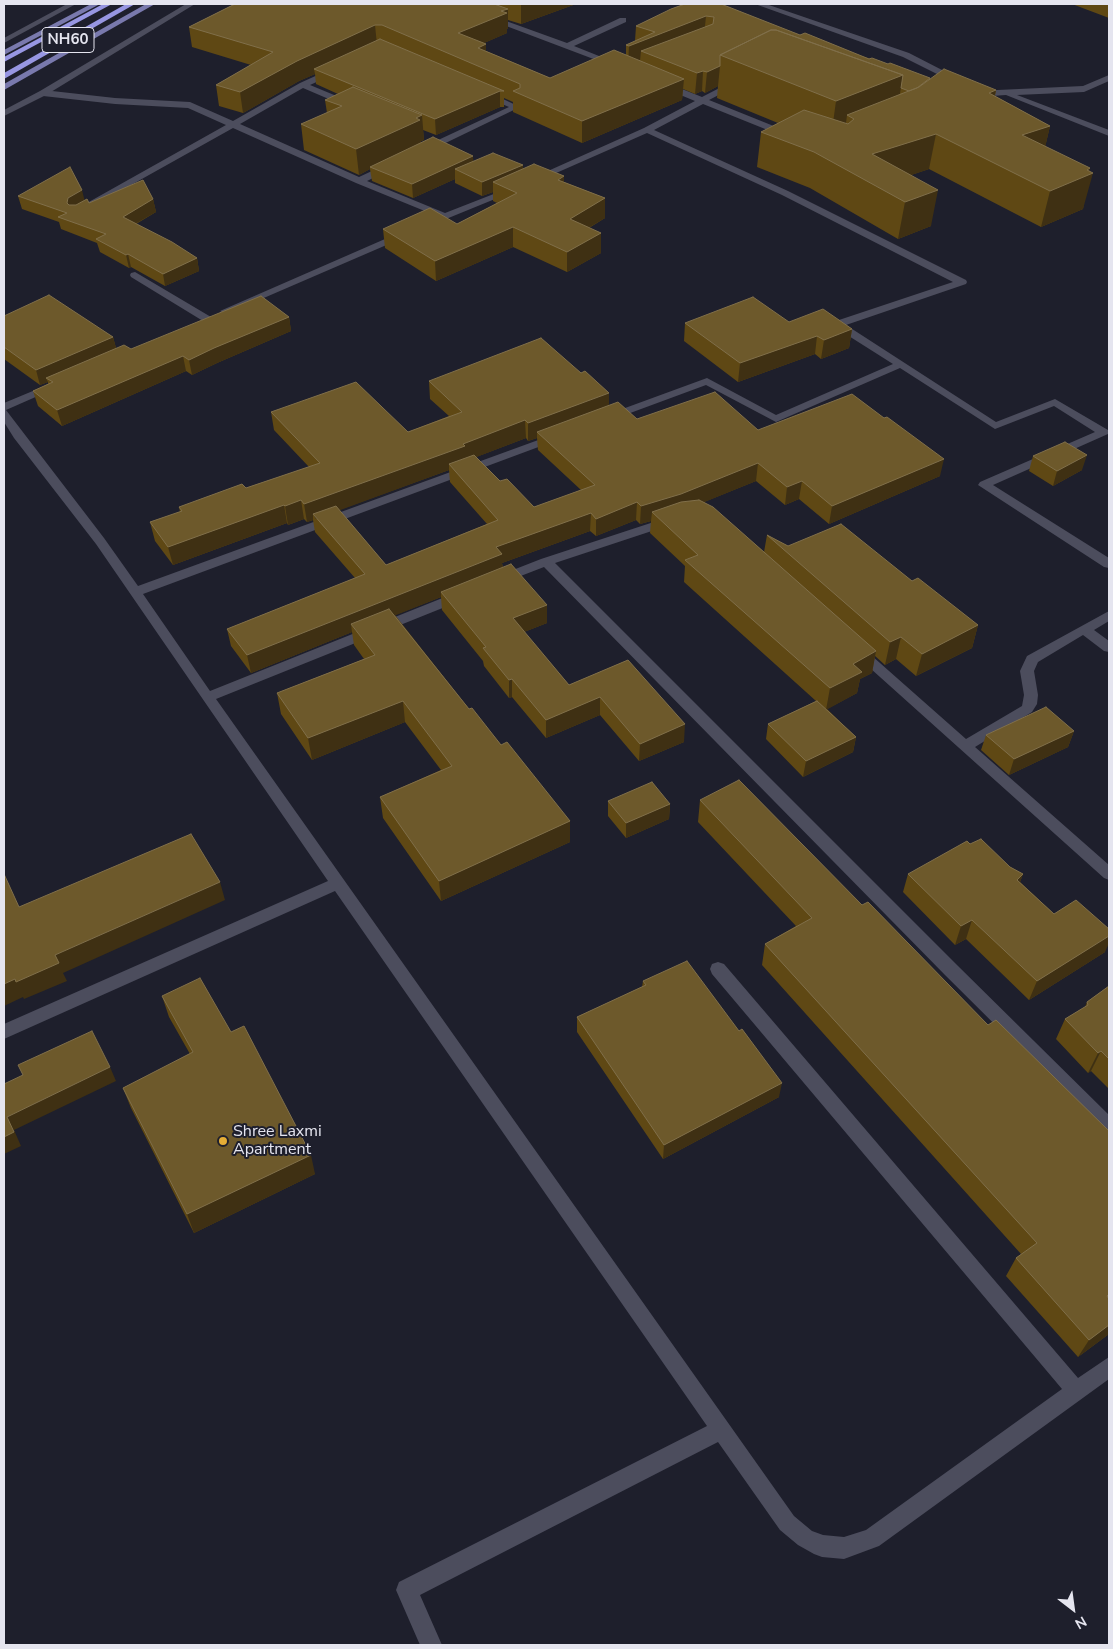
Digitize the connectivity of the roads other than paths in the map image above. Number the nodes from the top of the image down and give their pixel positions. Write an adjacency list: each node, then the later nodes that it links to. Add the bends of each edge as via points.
1 (72, 4): 10 (street)
2 (96, 4): 12 (main road)
3 (108, 4): 13 (highway, NH60)
4 (131, 4): 16 (highway, NH60)
5 (152, 4): 21 (main road)
6 (191, 4): 23 (street)
7 (457, 4): 11 (street)
8 (759, 4): 26 (street, via 906,55 941,73)
9 (623, 20): 11 (street)
10 (4, 41)
11 (568, 46): 14 (street)
12 (4, 54)
13 (4, 60)
14 (621, 66)
15 (338, 69): 20 (street)
16 (4, 76)
17 (744, 78): 27 (street)
18 (1109, 78): 24 (street, via 1084,89)
19 (657, 82): 27 (street)
20 (303, 85): 28 (street); 30 (street)
21 (4, 87)
22 (480, 91): 35 (street, via 516,107)
23 (42, 93): 29 (street); 30 (street, via 190,105)
24 (1005, 93): 25 (street); 32 (street)
25 (967, 94)
26 (939, 97)
27 (702, 102): 31 (street); 34 (street)
28 (358, 108)
29 (4, 114)
30 (234, 125): 38 (street); 39 (street)
31 (647, 130): 40 (street); 42 (street, via 785,193 962,282 837,324)
32 (1109, 133)
33 (431, 138): 35 (street)
34 (801, 140)
35 (440, 142): 36 (street)
36 (413, 155)
37 (395, 164): 38 (street)
38 (359, 181): 40 (street)
39 (83, 209)
40 (444, 216): 41 (street, via 202,321)
41 (135, 274)
42 (901, 364): 46 (street, via 776,419 706,381); 50 (street, via 995,426 1055,402 1104,432 984,484)
43 (66, 380): 44 (street)
44 (4, 407)
45 (4, 413): 53 (street)
46 (594, 423)
47 (566, 433): 53 (street)
48 (684, 516): 49 (street)
49 (546, 562): 51 (street); 64 (street)
50 (1109, 564)
51 (491, 584)
52 (473, 591): 58 (street)
53 (135, 592): 58 (street)
54 (1109, 614): 55 (street)
55 (1085, 630): 57 (street); 59 (street, via 1032,659 1027,671 1031,695 1027,709)
56 (848, 642): 59 (street)
57 (1109, 648)
58 (207, 697): 61 (street)
59 (966, 746): 60 (street)
60 (1109, 874)
61 (338, 883): 63 (street); 67 (street)
62 (718, 969): 66 (street)
63 (4, 1032)
64 (1109, 1126)
65 (1109, 1367): 66 (street)
66 (1076, 1391): 67 (street, via 872,1539 844,1548 822,1546 786,1523)
67 (720, 1430): 68 (street, via 407,1590)
68 (431, 1645)

